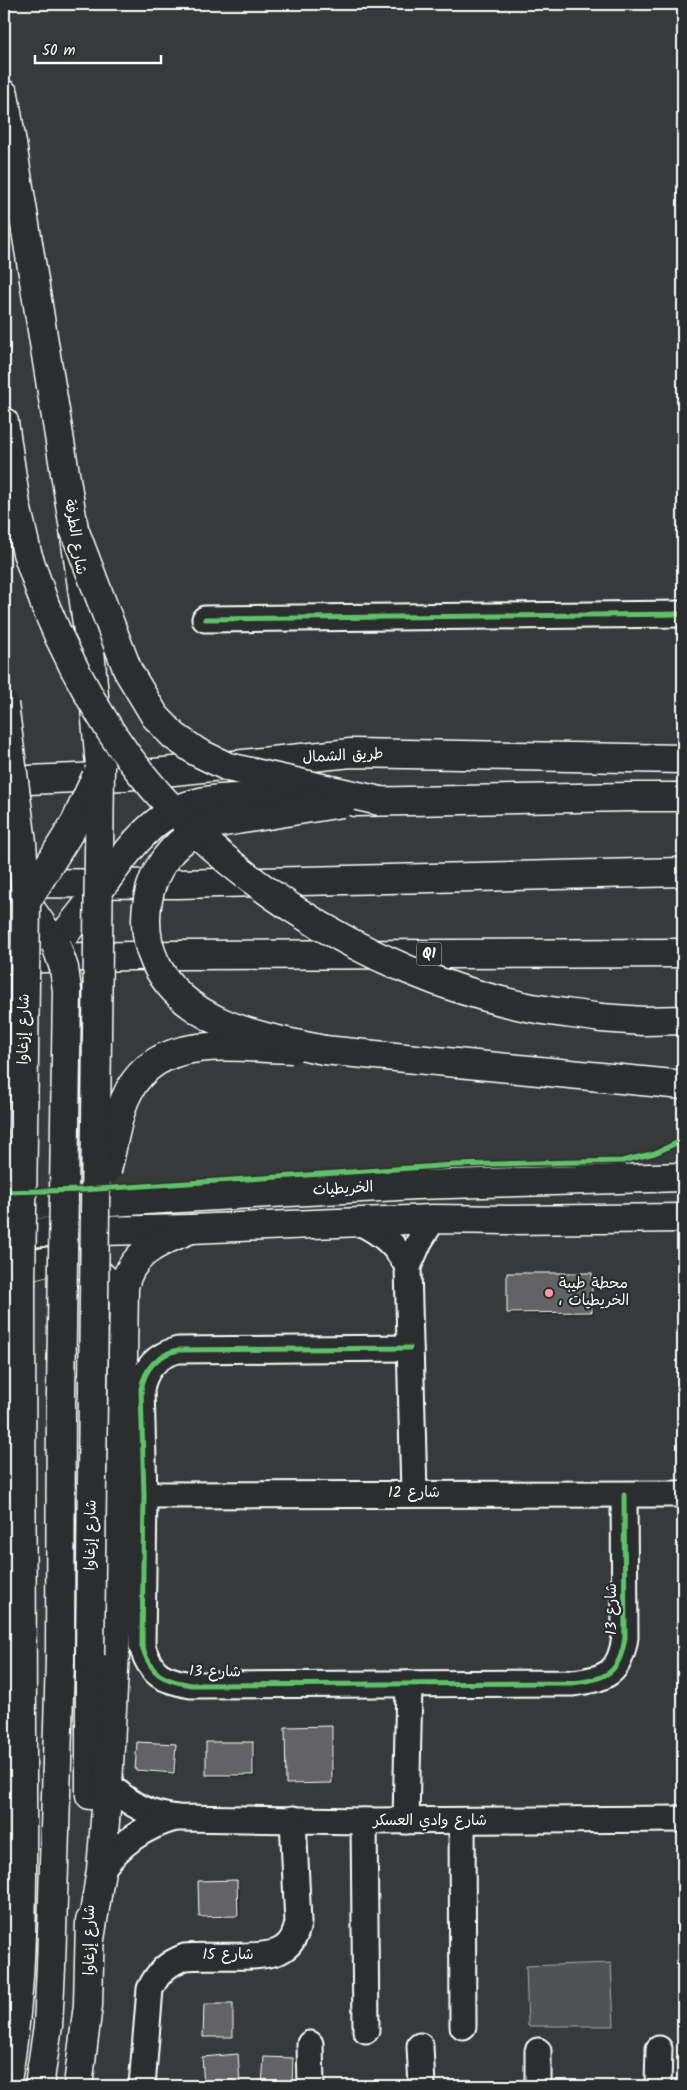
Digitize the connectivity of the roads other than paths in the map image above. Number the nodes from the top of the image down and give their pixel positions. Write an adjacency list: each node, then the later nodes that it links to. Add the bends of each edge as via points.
1 (4, 94): 3 (main road, شارع الطرفة)
2 (4, 422): 23 (main road, bridge, via 16,505 27,553 62,647 112,734 152,786 223,857 298,913 351,943 405,968 466,990 526,1006 602,1018)
3 (74, 529): 8 (main road, شارع الطرفة, bridge, via 89,638); 11 (main road, bridge, via 128,671 155,716 174,736 205,757 228,767)
4 (683, 614): 5 (street)
5 (204, 619)
6 (4, 704): 17 (main road, bridge, via 22,843)
7 (683, 759): 9 (main road, طريق الشمال, via 351,753 124,776)
8 (100, 766): 16 (main road, شارع الطرفة, bridge); 17 (main road, bridge, via 76,823)
9 (4, 781)
10 (683, 797): 11 (main road)
11 (380, 801): 12 (main road, bridge)
12 (342, 803): 16 (main road, bridge, via 243,798 190,805 168,814 148,830); 25 (main road, bridge, via 224,822 199,830 169,855 156,874 146,915 147,937 156,965 190,1005 244,1030)
13 (683, 872): 15 (main road, via 177,884)
14 (4, 873): 17 (main road)
15 (4, 883)
16 (100, 889): 19 (main road); 22 (main road, شارع الطرفة, bridge)
17 (26, 902): 18 (main road); 19 (main road); 24 (main road, شارع إزغاوا, bridge)
18 (4, 938)
19 (56, 945): 24 (main road, bridge, via 32,990); 63 (main road, bridge, via 67,990 60,1659 52,1967)
20 (683, 953): 21 (main road, Q1)
21 (4, 959)
22 (97, 983): 33 (main road, شارع إزغاوا, bridge)
23 (683, 1020)
24 (24, 1046): 37 (main road, شارع إزغاوا, bridge)
25 (324, 1050): 26 (main road); 33 (main road, bridge, via 191,1048 166,1055 151,1065 138,1077 124,1102)
26 (683, 1084)
27 (683, 1177): 29 (main road, الخريطيات, via 416,1185)
28 (4, 1194): 37 (main road, bridge)
29 (4, 1205)
30 (683, 1218): 31 (main road)
31 (433, 1219): 32 (main road); 36 (street)
32 (359, 1222): 34 (main road); 36 (street, via 388,1240)
33 (96, 1223): 55 (main road, شارع إزغاوا, bridge)
34 (191, 1229): 35 (main road); 38 (main road, via 148,1250 133,1263 126,1274)
35 (4, 1233)
36 (408, 1268): 39 (street)
37 (12, 1283): 38 (main road, via 17,1270 35,1263 58,1261 84,1265 96,1270 106,1280); 44 (main road, شارع إزغاوا)
38 (123, 1308): 47 (main road, via 120,1556)
39 (410, 1348): 40 (street); 42 (street, شارع 13, via 178,1350 162,1356 146,1373 140,1389)
40 (414, 1493): 42 (street, شارع 12); 43 (street, شارع 12)
41 (683, 1494): 43 (street, شارع 12)
42 (144, 1495): 45 (street, شارع 13, via 142,1646 148,1664 156,1672 171,1682 191,1686)
43 (624, 1495): 45 (street, شارع 13, via 625,1637 614,1669 596,1680 572,1683)
44 (22, 1666): 46 (street); 62 (main road, شارع إزغاوا, via 22,1924 14,2038)
45 (409, 1684): 52 (street)
46 (4, 1730)
47 (108, 1784): 48 (street, شارع وادي العسكر, via 121,1797 141,1809); 54 (main road)
48 (178, 1818): 50 (street, شارع وادي العسكر); 54 (street, شارع وادي العسكر, via 142,1830 112,1854)
49 (683, 1819): 53 (street, شارع وادي العسكر)
50 (292, 1820): 51 (street, شارع وادي العسكر); 65 (street, شارع 15, via 296,1934 284,1949 271,1954 185,1957 164,1968 150,1988)
51 (364, 1821): 52 (street, شارع وادي العسكر); 57 (street)
52 (406, 1821): 53 (street, شارع وادي العسكر)
53 (462, 1821): 56 (street)
54 (101, 1870): 55 (main road)
55 (90, 1939): 64 (main road, شارع إزغاوا, via 88,2005)
56 (463, 2026)
57 (366, 2030)
58 (310, 2044): 66 (street)
59 (420, 2046): 67 (street)
60 (659, 2049): 69 (street)
61 (538, 2051): 68 (street)
62 (6, 2086)
63 (39, 2086)
64 (78, 2086)
65 (142, 2086)
66 (311, 2086)
67 (422, 2086)
68 (538, 2086)
69 (658, 2086)

